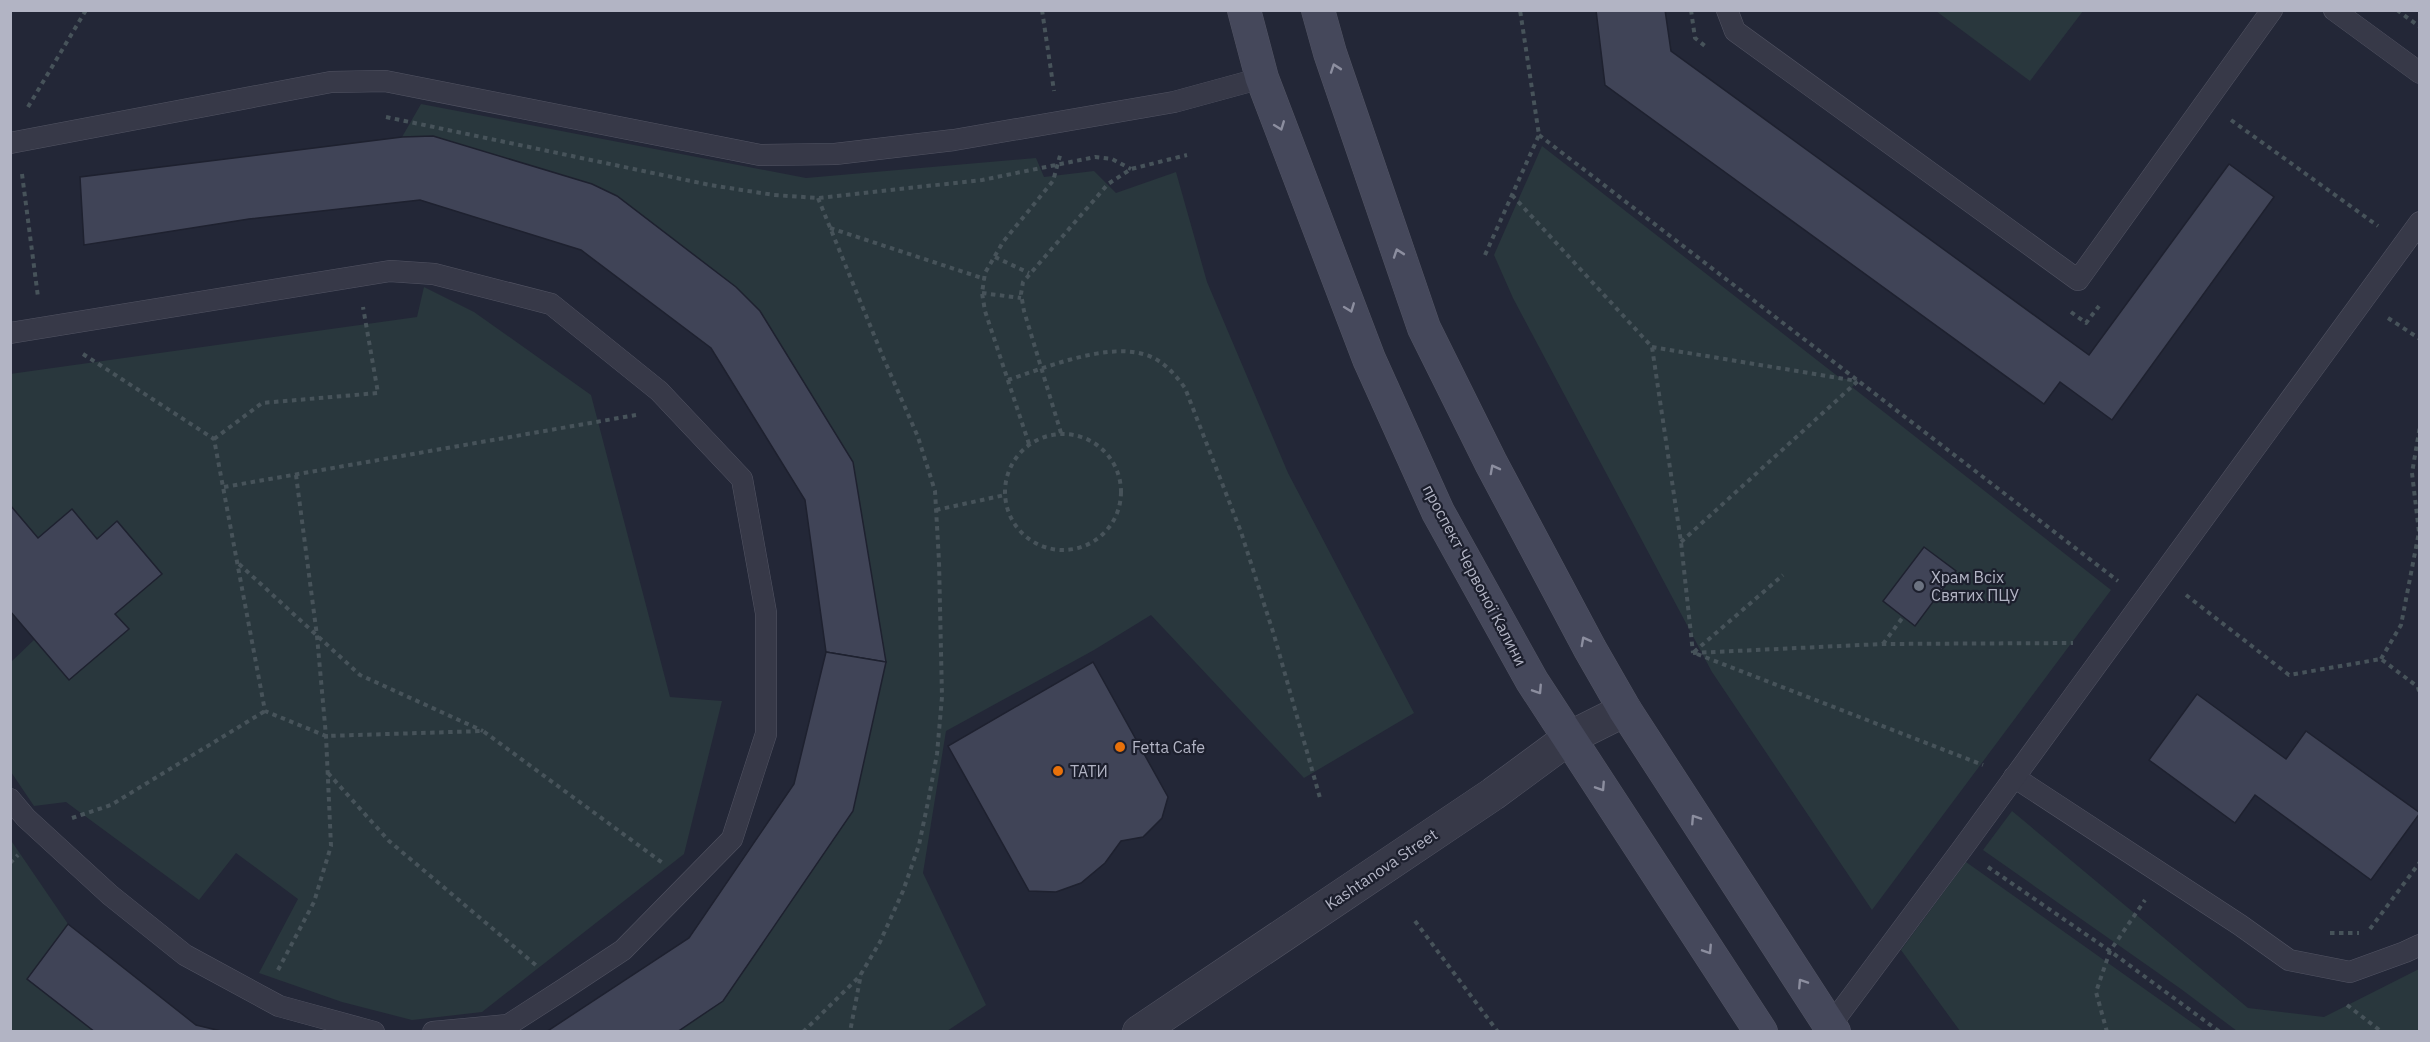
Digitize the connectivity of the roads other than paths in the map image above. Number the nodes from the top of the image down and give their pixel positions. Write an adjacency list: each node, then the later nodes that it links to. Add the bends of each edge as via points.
1 (1244, 10): 7 (main road, проспект Червоної Калини)
2 (1318, 10): 11 (main road, one-way to 2, via 1491,464 1424,328)
3 (1727, 10): 4 (lane, via 1735,31 2078,280)
4 (2272, 10)
5 (2334, 10): 6 (lane)
6 (2420, 73)
7 (1262, 78): 8 (lane, via 1174,102 1059,123 835,154 760,155 386,81 331,82); 12 (main road, проспект Червоної Калини, one-way to 12, via 1369,359 1438,512 1532,681)
8 (10, 143)
9 (2420, 222): 13 (lane)
10 (10, 333): 18 (lane, via 390,271 434,274 551,304 659,391 742,479 766,613 766,734 732,838 623,950 564,989 508,1025)
11 (1625, 710): 12 (street, Kashtanova Street); 16 (main road, one-way to 11)
12 (1569, 738): 19 (street, Kashtanova Street, via 1493,794); 20 (main road, проспект Червоної Калини, one-way to 20)
13 (2014, 777): 15 (lane, via 2289,960 2350,972); 16 (lane)
14 (10, 799): 17 (lane, via 110,895 185,955 279,1006)
15 (2420, 945)
16 (1832, 1029)
17 (374, 1032)
18 (433, 1032)
19 (1139, 1032)
20 (1761, 1032)

